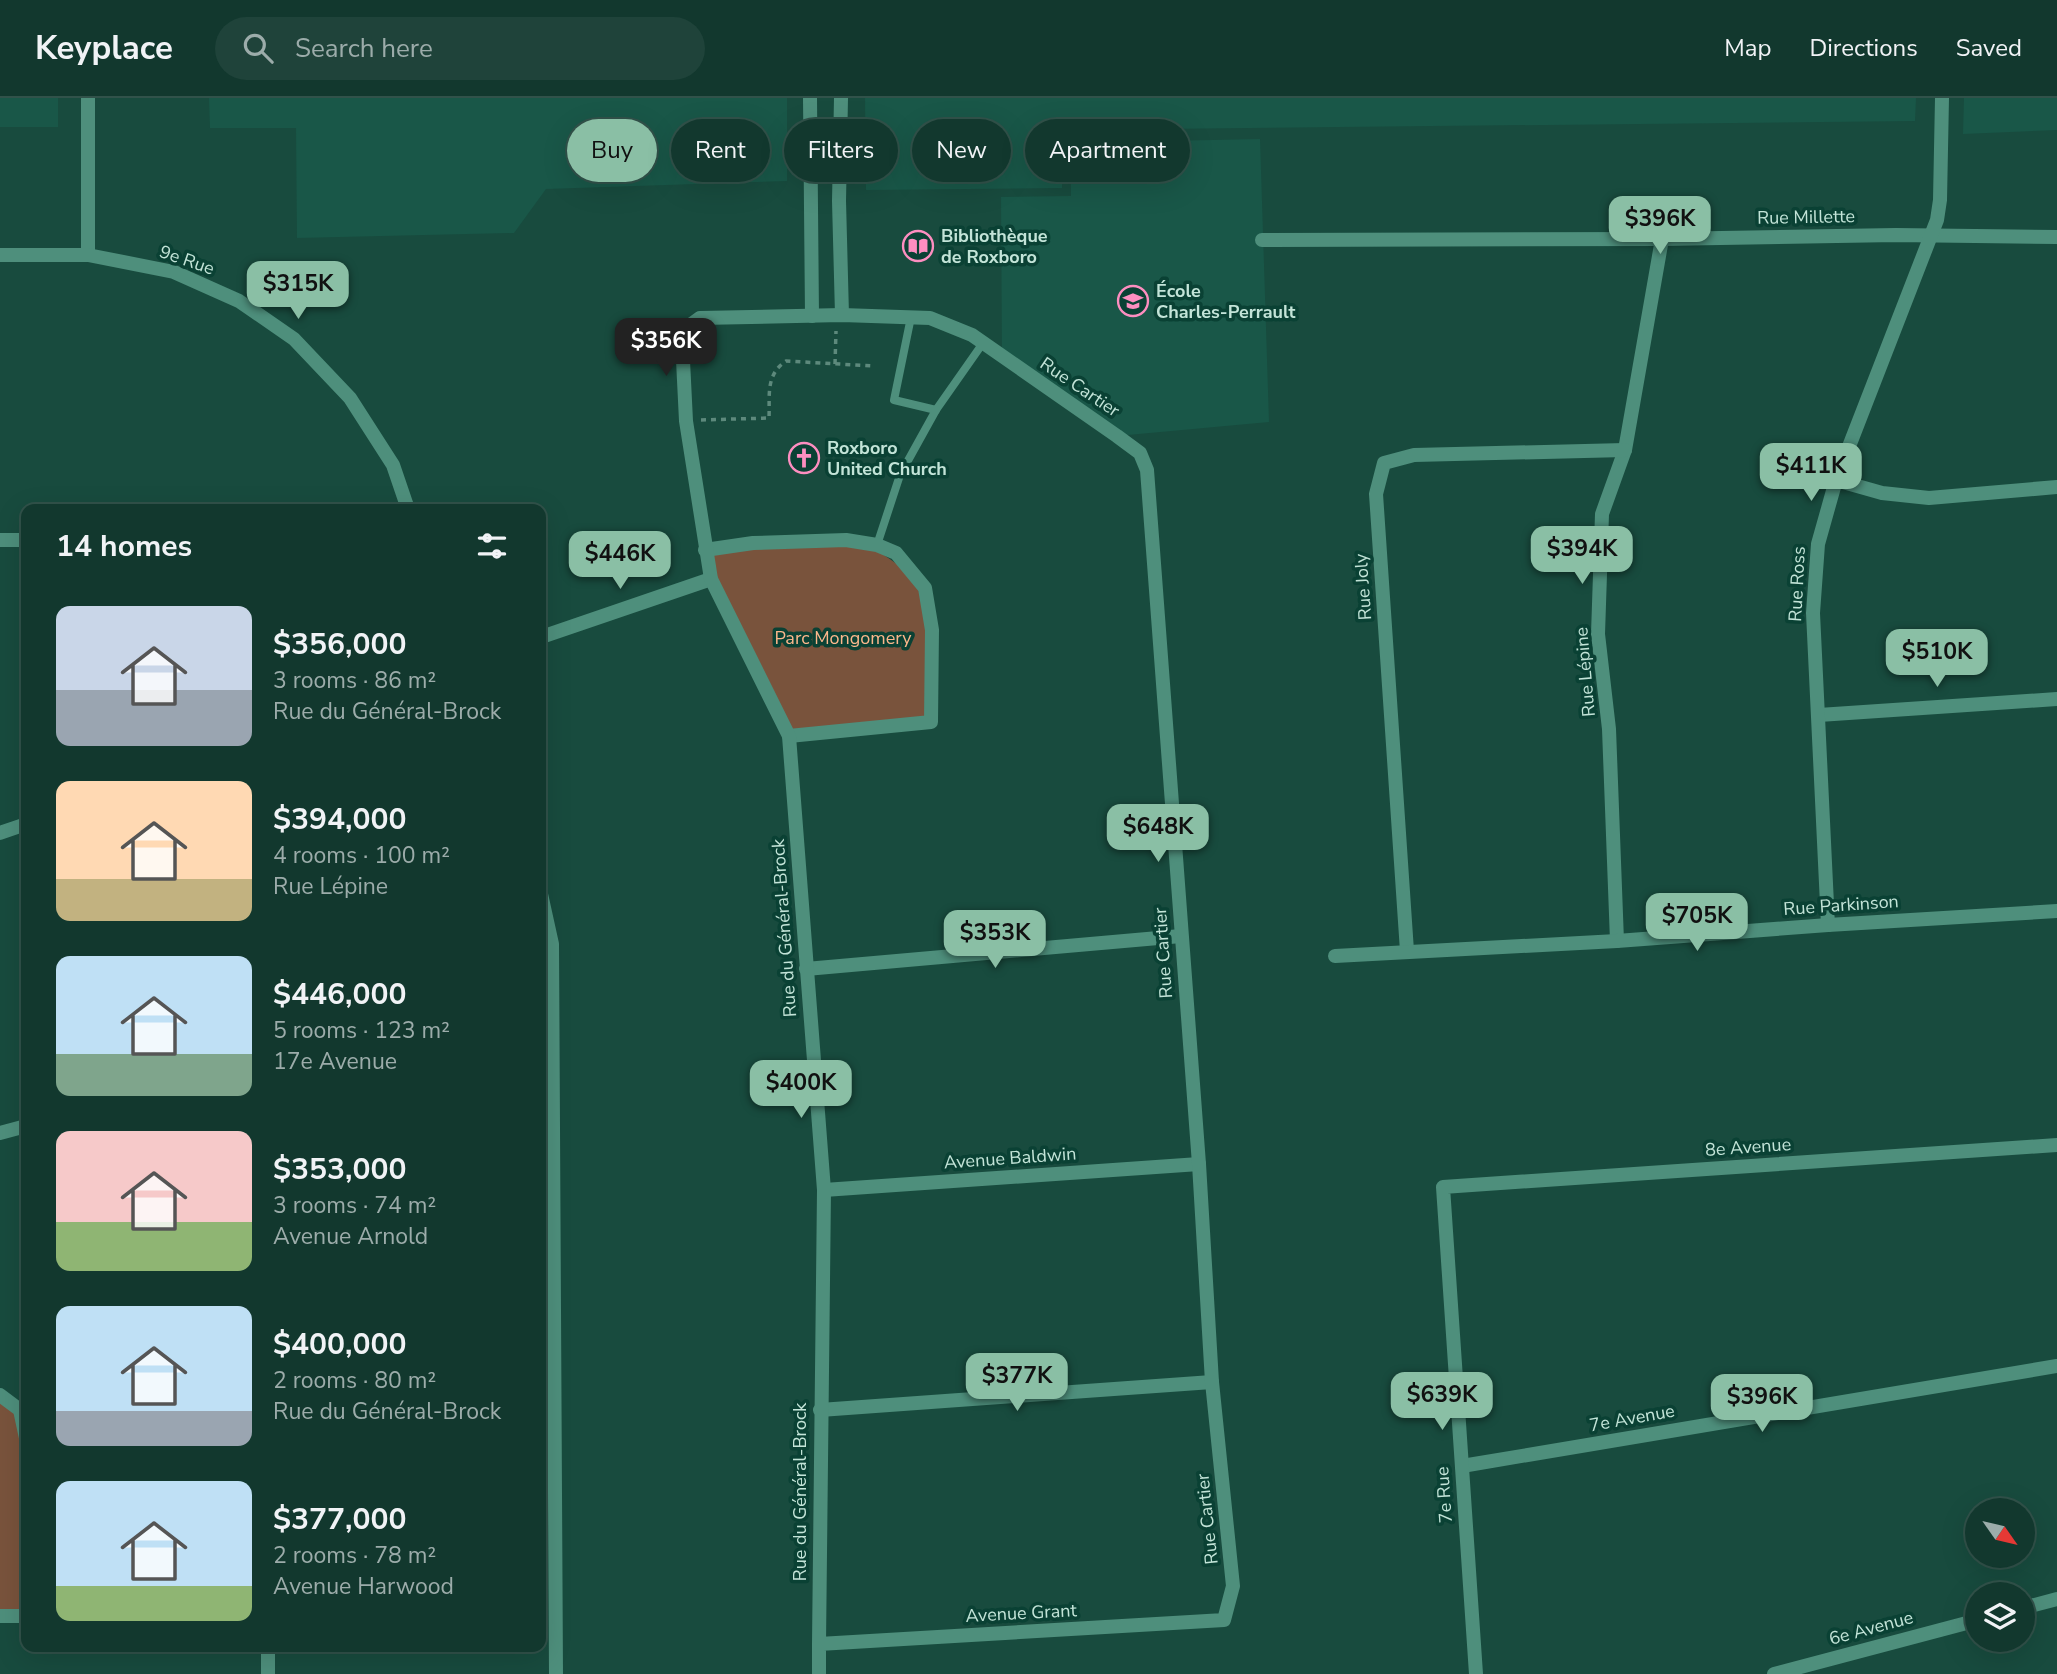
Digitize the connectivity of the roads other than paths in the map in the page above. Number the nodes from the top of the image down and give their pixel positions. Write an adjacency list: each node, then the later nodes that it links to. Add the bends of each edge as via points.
1 (88, 98): 9 (street)
2 (810, 98): 12 (street)
3 (841, 98): 11 (street)
4 (1942, 98): 5 (street, Rue Ross, via 1939,210)
5 (1931, 237): 6 (street, Rue Millette); 7 (street, Rue Millette); 17 (street, Rue Ross)
6 (2057, 237)
7 (1662, 239): 8 (street, Rue Millette); 16 (street, Rue Lépine)
8 (1262, 240)
9 (88, 254): 10 (street, 9e Rue); 19 (street, 9e Rue, via 174,272 239,301 295,339 350,398 393,465)
10 (0, 255)
11 (839, 315): 12 (street, Rue Cartier); 13 (street, Rue Cartier)
12 (812, 316): 23 (street, Rue du Général-Brock, via 700,317 682,340 686,421)
13 (911, 317): 14 (street, Rue Cartier, via 930,318); 15 (lane, via 894,400)
14 (983, 343): 15 (lane); 34 (street, Rue Cartier, via 1140,453 1147,470)
15 (936, 410): 22 (lane, via 900,475)
16 (1625, 450): 35 (street, Rue Lépine, via 1602,514 1598,634 1609,729); 36 (street, Rue Joly, via 1414,455 1384,463 1376,494)
17 (1836, 480): 18 (street, via 1882,494 1929,498); 27 (street, Rue Ross, via 1818,544 1813,613)
18 (2057, 487)
19 (406, 504)
20 (0, 540): 21 (street)
21 (21, 540)
22 (877, 545): 23 (street, via 846,540); 28 (street, via 896,553 925,588 932,630 931,722)
23 (705, 550): 24 (street, Rue du Général-Brock)
24 (711, 579): 25 (street); 28 (street, Rue du Général-Brock)
25 (546, 634)
26 (2057, 699): 27 (street)
27 (1819, 715): 33 (street, Rue Ross)
28 (789, 736): 38 (street, Rue du Général-Brock)
29 (21, 826): 30 (street)
30 (0, 833)
31 (2057, 911): 33 (street, Rue Parkinson)
32 (546, 917): 50 (street, via 552,944)
33 (1828, 925): 35 (street, Rue Parkinson)
34 (1181, 936): 38 (street); 42 (street, Rue Cartier)
35 (1617, 942): 36 (street, Rue Parkinson)
36 (1407, 951): 37 (street, Rue Parkinson)
37 (1335, 956)
38 (806, 968): 44 (street, Rue du Général-Brock)
39 (21, 1127): 40 (street)
40 (0, 1133)
41 (2057, 1145): 43 (street, 8e Avenue)
42 (1199, 1164): 44 (street, Avenue Baldwin); 46 (street, Rue Cartier)
43 (1443, 1187): 51 (street, 7e Rue)
44 (824, 1190): 48 (street, Rue du Général-Brock)
45 (2057, 1366): 51 (street, 7e Avenue)
46 (1212, 1382): 48 (street); 56 (street, Rue Cartier, via 1233,1586)
47 (0, 1395): 49 (street)
48 (820, 1410): 58 (street, Rue du Général-Brock)
49 (21, 1415)
50 (547, 1438): 61 (street)
51 (1462, 1466): 63 (street, 7e Rue)
52 (2057, 1599): 53 (street)
53 (2035, 1605)
54 (0, 1616): 55 (street)
55 (21, 1616)
56 (1224, 1620): 58 (street, Avenue Grant)
57 (1965, 1623): 64 (street, 6e Avenue)
58 (819, 1644): 62 (street, Rue du Général-Brock)
59 (268, 1652): 60 (street)
60 (268, 1674)
61 (556, 1674)
62 (819, 1674)
63 (1476, 1674)
64 (1774, 1674)

